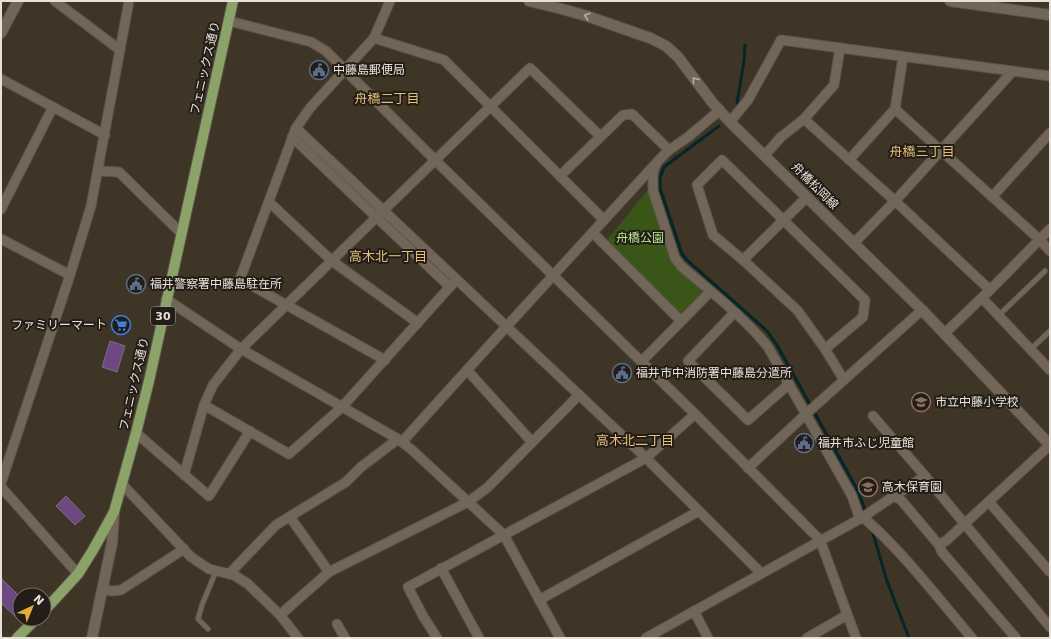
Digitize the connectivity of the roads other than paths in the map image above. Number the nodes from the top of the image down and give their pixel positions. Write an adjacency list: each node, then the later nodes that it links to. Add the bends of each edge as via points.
1 (18, 1): 11 (main road)
2 (55, 1): 14 (street)
3 (129, 1): 14 (street)
4 (233, 1): 10 (main road, フェニックス通り / 30)
5 (390, 1): 12 (street)
6 (529, 1): 8 (main road, 舟橋松岡線)
7 (950, 1): 9 (main road)
8 (555, 4): 23 (main road, 舟橋松岡線, one-way to 8, via 678,57 666,46)
9 (1050, 15)
10 (229, 21): 16 (street, via 311,42 326,51); 49 (main road, フェニックス通り / 30)
11 (1, 33)
12 (374, 38): 16 (street); 21 (street, via 444,60)
13 (840, 48): 15 (street); 24 (street, via 834,85); 25 (street, via 781,40 748,100)
14 (120, 50): 28 (street)
15 (903, 57): 17 (street); 22 (street)
16 (344, 70): 26 (street); 36 (street)
17 (1013, 71): 18 (street); 32 (street)
18 (1050, 76)
19 (1, 79): 20 (street)
20 (53, 107): 28 (street); 43 (street)
21 (491, 107): 29 (street, via 530,68); 36 (street); 38 (street)
22 (895, 109): 32 (street); 35 (street)
23 (720, 110): 25 (main road, 舟橋松岡線); 31 (street)
24 (804, 119): 33 (street, via 781,137); 35 (street)
25 (730, 122): 33 (main road, 舟橋松岡線)
26 (296, 128): 30 (street); 44 (street)
27 (1050, 133): 40 (street)
28 (105, 135): 37 (street)
29 (600, 136): 31 (street, via 623,115 632,114); 38 (street)
30 (292, 137): 42 (street); 45 (street)
31 (669, 150): 34 (street)
32 (940, 150): 40 (street); 41 (street)
33 (765, 155): 39 (main road, 舟橋松岡線)
34 (659, 160): 46 (street); 63 (street, via 653,172 653,191 676,258 681,266)
35 (849, 160): 41 (street)
36 (436, 161): 44 (street); 59 (street)
37 (98, 171): 49 (street, via 119,172); 58 (street, via 91,206)
38 (560, 176): 46 (street)
39 (807, 197): 47 (street); 53 (main road, 舟橋松岡線)
40 (992, 197): 52 (street)
41 (894, 201): 53 (street); 62 (street)
42 (269, 202): 56 (street); 66 (street, via 240,279)
43 (1, 209)
44 (383, 210): 45 (street); 60 (street)
45 (376, 217): 56 (street); 61 (street)
46 (604, 220): 50 (street)
47 (783, 221): 55 (street); 55 (street, via 722,160 697,185 713,235); 76 (street, via 865,300 863,317)
48 (1050, 229): 52 (street)
49 (181, 233): 65 (main road, フェニックス通り / 30)
50 (592, 233): 59 (street); 70 (street)
51 (1, 239): 58 (street)
52 (1039, 239): 54 (street); 62 (street)
53 (854, 243): 67 (main road, 舟橋松岡線)
54 (1050, 251)
55 (743, 260): 76 (street, via 798,311)
56 (332, 261): 66 (street); 71 (street)
57 (1045, 272): 69 (lane)
58 (70, 274): 99 (street)
59 (554, 276): 72 (street); 79 (street)
60 (456, 280): 61 (street); 72 (street)
61 (450, 287): 71 (street)
62 (990, 290): 64 (street)
63 (710, 292): 68 (street); 70 (street)
64 (982, 298): 69 (street); 74 (street)
65 (166, 299): 75 (street); 91 (main road, フェニックス通り / 30)
66 (286, 305): 75 (street); 78 (street)
67 (922, 310): 74 (main road, 舟橋松岡線); 82 (street)
68 (734, 313): 83 (street, via 768,347); 83 (street, via 688,361 748,420)
69 (999, 315): 77 (street)
70 (681, 321): 79 (street)
71 (418, 323): 78 (street)
72 (506, 327): 80 (street); 84 (street)
73 (1050, 332): 77 (lane)
74 (944, 333): 94 (main road, 舟橋松岡線)
75 (241, 349): 85 (street, via 213,385); 86 (street)
76 (825, 350): 82 (street)
77 (1031, 350): 81 (street)
78 (385, 360): 86 (street)
79 (641, 362): 87 (street)
80 (467, 370): 92 (street); 93 (street)
81 (1050, 370)
82 (844, 380): 88 (street)
83 (789, 384): 88 (street)
84 (579, 395): 93 (street); 95 (street)
85 (204, 404): 90 (street); 97 (street)
86 (342, 407): 90 (street, via 289,454); 92 (street)
87 (695, 414): 95 (street); 96 (street)
88 (806, 414): 96 (street); 108 (street)
89 (873, 416): 98 (street)
90 (250, 431): 97 (street, via 209,496)
91 (136, 433): 97 (street); 100 (main road, フェニックス通り / 30)
92 (400, 441): 103 (street); 107 (street, via 361,467 346,482)
93 (532, 442): 103 (street, via 487,488)
94 (1050, 445): 104 (street)
95 (646, 458): 105 (street); 110 (street)
96 (748, 468): 111 (street)
97 (184, 475)
98 (925, 476): 102 (street); 109 (street)
99 (1, 483)
100 (122, 484): 106 (main road, フェニックス通り / 30); 113 (street)
101 (1, 487): 119 (street)
102 (894, 496): 108 (street); 112 (street, via 901,500)
103 (468, 502): 110 (street); 116 (street)
104 (989, 502): 109 (street); 117 (street)
105 (699, 511): 118 (street); 122 (street)
106 (114, 512): 119 (main road, フェニックス通り / 30); 121 (main road, via 112,542)
107 (290, 517): 116 (street); 120 (street, via 276,525)
108 (862, 518): 111 (street); 142 (street, via 881,532)
109 (964, 524): 112 (street); 129 (street)
110 (504, 535): 114 (street); 122 (street)
111 (820, 540): 118 (street); 126 (street)
112 (939, 545): 143 (street, via 942,552)
113 (184, 549): 115 (street, via 197,561); 121 (street, via 120,590)
114 (441, 568): 135 (street, via 408,587); 136 (street)
115 (216, 571): 120 (street); 130 (lane, via 198,619)
116 (329, 572): 125 (street)
117 (1050, 572)
118 (761, 573): 124 (street)
119 (78, 574): 123 (main road, フェニックス通り / 30)
120 (229, 574): 125 (street, via 248,584)
121 (102, 589): 131 (main road)
122 (539, 600): 137 (street)
123 (52, 602)
124 (694, 611): 138 (street); 139 (street)
125 (280, 615): 132 (street)
126 (847, 615): 140 (street); 141 (street)
127 (337, 624): 134 (street)
128 (28, 627): 133 (main road)
129 (1050, 627)
130 (208, 630)
131 (95, 636)
132 (297, 637)
133 (16, 638)
134 (345, 638)
135 (437, 638)
136 (479, 638)
137 (560, 638)
138 (646, 638)
139 (708, 638)
140 (807, 638)
141 (856, 638)
142 (972, 638)
143 (1016, 638)

